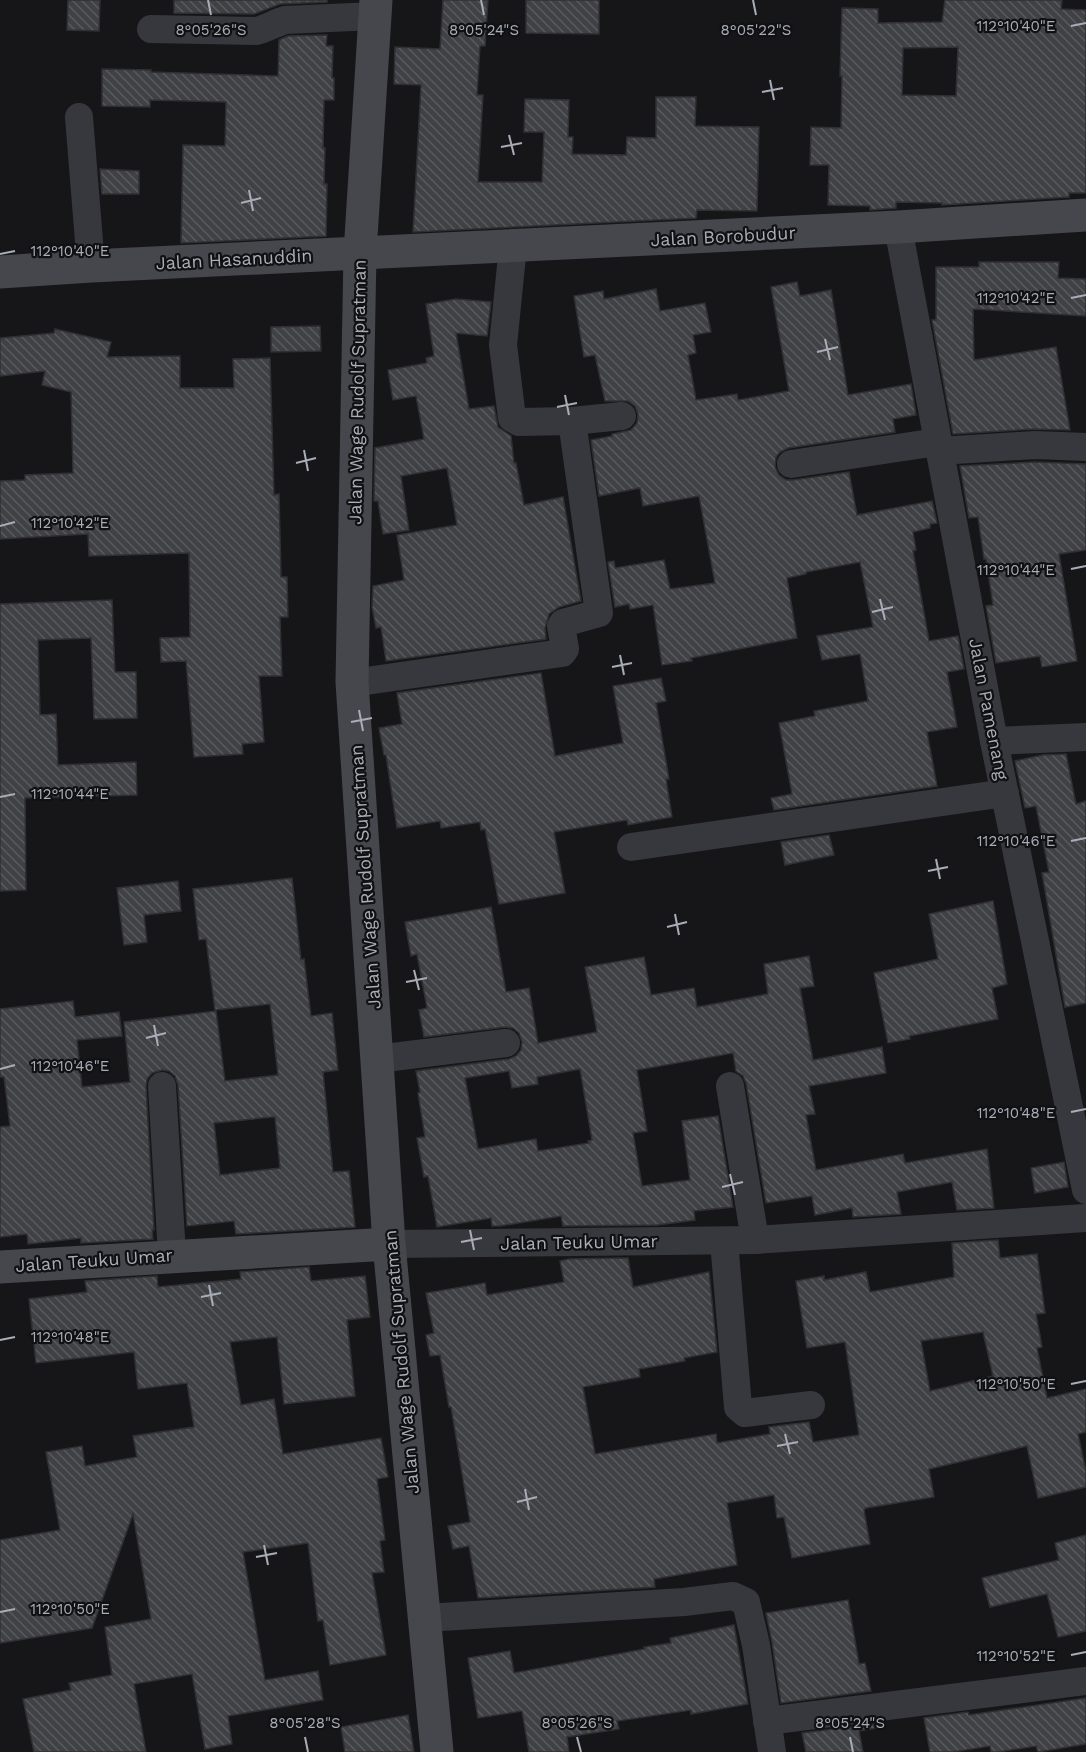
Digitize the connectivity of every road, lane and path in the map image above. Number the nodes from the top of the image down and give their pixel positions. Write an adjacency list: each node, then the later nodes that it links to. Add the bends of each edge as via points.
1 (375, 8): 2 (street, via 285,20 256,31); 7 (street, Jalan Wage Rudolf Supratman)
2 (151, 29)
3 (79, 117): 8 (street)
4 (1086, 215): 5 (street, Jalan Borobudur)
5 (898, 227): 6 (street, Jalan Borobudur); 12 (street, Jalan Pamenang)
6 (513, 246): 7 (street, Jalan Borobudur); 11 (street, via 505,331 512,418 519,422)
7 (360, 253): 8 (street, Jalan Hasanuddin); 15 (street, Jalan Wage Rudolf Supratman)
8 (91, 266): 9 (street, Jalan Hasanuddin)
9 (0, 272)
10 (622, 416): 11 (street)
11 (572, 421): 15 (street, via 599,614 563,623 562,653)
12 (938, 446): 13 (street); 14 (street); 17 (street, Jalan Pamenang)
13 (1086, 447)
14 (791, 464)
15 (352, 683): 21 (street, Jalan Wage Rudolf Supratman)
16 (1086, 736): 17 (street)
17 (994, 741): 18 (street, Jalan Pamenang)
18 (1005, 793): 19 (street); 24 (street, Jalan Pamenang)
19 (631, 847)
20 (506, 1042): 21 (street)
21 (377, 1059): 28 (street, Jalan Wage Rudolf Supratman)
22 (162, 1086): 29 (street)
23 (730, 1086): 27 (street)
24 (1086, 1190)
25 (1086, 1218): 27 (street, Jalan Teuku Umar)
26 (724, 1240): 27 (street, Jalan Teuku Umar); 28 (street, Jalan Teuku Umar); 31 (street, via 738,1407 745,1413)
27 (755, 1240)
28 (389, 1244): 29 (street, Jalan Teuku Umar); 32 (street, Jalan Wage Rudolf Supratman)
29 (172, 1255): 30 (street, Jalan Teuku Umar)
30 (0, 1267)
31 (811, 1405)
32 (425, 1618): 34 (street, via 733,1596 746,1602); 35 (street, Jalan Wage Rudolf Supratman)
33 (1086, 1681): 34 (street)
34 (767, 1721): 36 (street)
35 (437, 1752)
36 (771, 1752)

